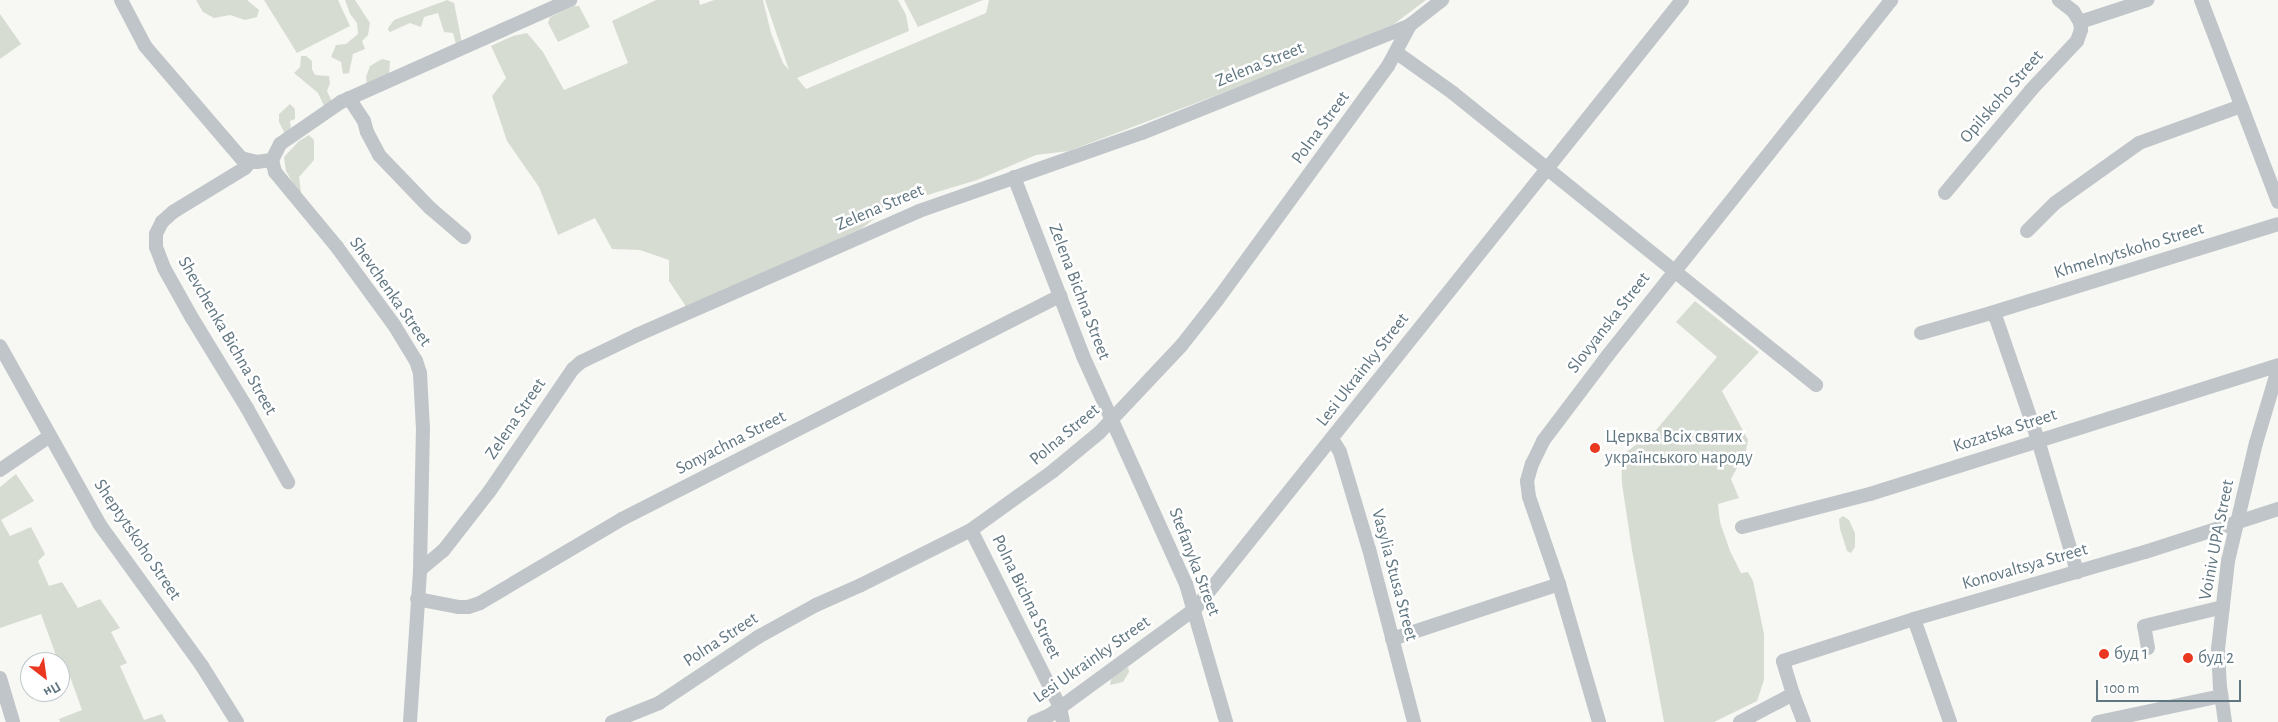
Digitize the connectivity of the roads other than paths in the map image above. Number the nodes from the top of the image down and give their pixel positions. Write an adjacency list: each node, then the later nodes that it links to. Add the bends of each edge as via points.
1 (122, 0): 15 (street, via 145,46 241,158)
2 (570, 0): 12 (street)
3 (1442, 0): 10 (street, Zelena Street)
4 (1682, 0): 16 (street, Lesi Ukrainky Street)
5 (1891, 0): 23 (street, Slovyanska Street)
6 (2059, 0): 9 (street, via 2073,11)
7 (2147, 0): 9 (street)
8 (2201, 0): 13 (street)
9 (2080, 22): 18 (street, Opilskoho Street, via 2077,40)
10 (1410, 25): 11 (street, Polna Street); 17 (street, Zelena Street, via 1142,133)
11 (1397, 52): 16 (street); 31 (street, Polna Street, via 1319,164 1218,299 1181,346)
12 (349, 98): 14 (street, via 280,144); 22 (street, via 384,162)
13 (2241, 106): 19 (street); 21 (street, via 2139,143 2055,203)
14 (272, 160): 15 (street); 41 (street, Shevchenka Street, via 275,172 337,248 394,325 416,361 422,393 423,429)
15 (251, 162): 36 (street, Shevchenka Bichna Street, via 173,212 162,222 156,234 156,247 192,318 248,408)
16 (1546, 169): 23 (street); 33 (street, Lesi Ukrainky Street)
17 (1014, 177): 24 (street, Zelena Bichna Street); 41 (street, Zelena Street, via 919,211 581,362 489,492 443,551)
18 (1945, 193)
19 (2278, 202)
20 (2278, 224): 25 (street, Khmelnytskoho Street)
21 (2026, 231)
22 (464, 238)
23 (1674, 270): 30 (street); 43 (street, Slovyanska Street, via 1543,441 1532,464 1527,482 1529,497)
24 (1060, 296): 31 (street, Zelena Bichna Street); 44 (street, Sonyachna Street, via 622,519 480,603 459,607)
25 (1991, 313): 26 (street, Khmelnytskoho Street); 34 (street, via 1996,318 2012,360)
26 (1920, 333)
27 (0, 346): 32 (street, Sheptytskoho Street)
28 (2278, 365): 34 (street, Kozatska Street)
29 (2278, 369): 38 (street, Voiniv UPA Street)
30 (1816, 385)
31 (1111, 421): 40 (street, Polna Street, via 1053,471); 46 (street, Stefanyka Street)
32 (50, 436): 35 (street); 55 (street, Sheptytskoho Street, via 100,526 202,666)
33 (1332, 439): 46 (street, Lesi Ukrainky Street); 48 (street, Vasylia Stusa Street, via 1340,452)
34 (2038, 440): 39 (street, Kozatska Street, via 1870,494); 42 (street)
35 (0, 470)
36 (288, 482)
37 (2278, 509): 38 (street, Konovaltsya Street)
38 (2237, 523): 42 (street, Konovaltsya Street); 45 (street, Voiniv UPA Street, via 2228,561)
39 (1742, 527)
40 (971, 530): 53 (street, Polna Bichna Street); 57 (street, Polna Street, via 816,605 758,637 659,703)
41 (420, 570): 44 (street, Shevchenka Street)
42 (2077, 572): 47 (street, Konovaltsya Street)
43 (1559, 584): 48 (street); 63 (street, Slovyanska Street)
44 (417, 599): 56 (street, Shevchenka Street)
45 (2223, 607): 49 (street, via 2144,626); 52 (street, Voiniv UPA Street, via 2218,649)
46 (1195, 609): 53 (street, Lesi Ukrainky Street); 60 (street, Stefanyka Street); 61 (street, via 1205,622)
47 (1914, 619): 51 (street, Konovaltsya Street, via 1783,661); 66 (street)
48 (1392, 639): 62 (street, Vasylia Stusa Street)
49 (2148, 648)
50 (0, 678): 54 (street)
51 (1793, 694): 64 (street); 65 (street)
52 (2221, 696): 67 (street); 68 (street, Voiniv UPA Street)
53 (1060, 707): 58 (street, Lesi Ukrainky Street); 59 (street, Polna Bichna Street)
54 (13, 722)
55 (237, 722)
56 (410, 722)
57 (612, 722)
58 (1034, 722)
59 (1064, 722)
60 (1226, 722)
61 (1232, 722)
62 (1414, 722)
63 (1599, 722)
64 (1740, 722)
65 (1804, 722)
66 (1950, 722)
67 (2098, 722)
68 (2225, 722)

